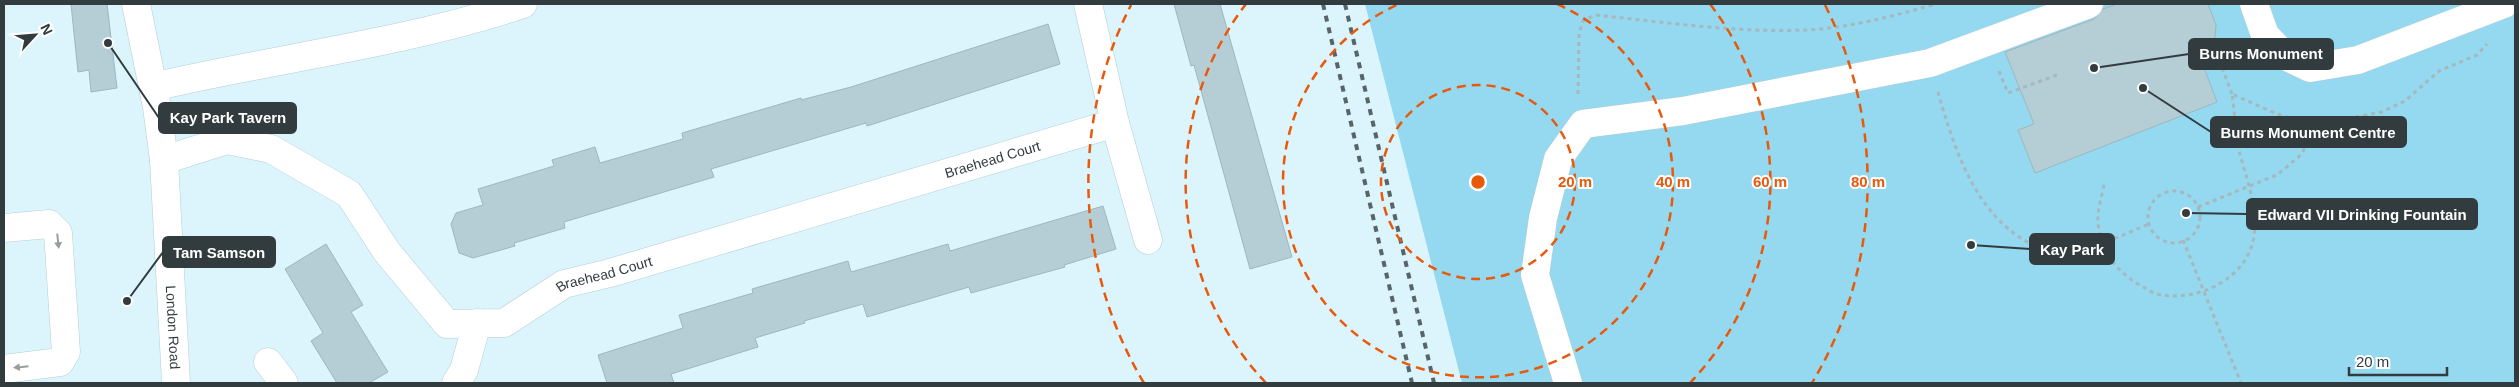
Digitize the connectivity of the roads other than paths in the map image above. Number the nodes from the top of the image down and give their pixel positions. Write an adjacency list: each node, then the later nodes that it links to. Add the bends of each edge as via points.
1 (136, 4): 7 (street, London Road)
2 (523, 4): 7 (street, via 371,43 233,68)
3 (1088, 4): 8 (street)
4 (2089, 4): 16 (street, via 1930,63 1683,111 1583,124 1558,159 1543,218 1535,275)
5 (2504, 4): 6 (street, via 2358,60 2310,68 2285,56 2265,35)
6 (2257, 13)
7 (153, 87): 9 (street, London Road)
8 (1115, 122): 11 (street); 12 (street, Braehead Court, via 564,284 504,323)
9 (164, 160): 12 (street, Braehead Court, via 227,140 271,149 349,194 387,252 447,324); 14 (street, London Road)
10 (4, 228): 13 (street, one-way to 13, via 49,224 58,234 66,352 60,362)
11 (1148, 240)
12 (477, 323): 15 (street, via 464,370)
13 (4, 368)
14 (176, 383)
15 (456, 383)
16 (1568, 383)

